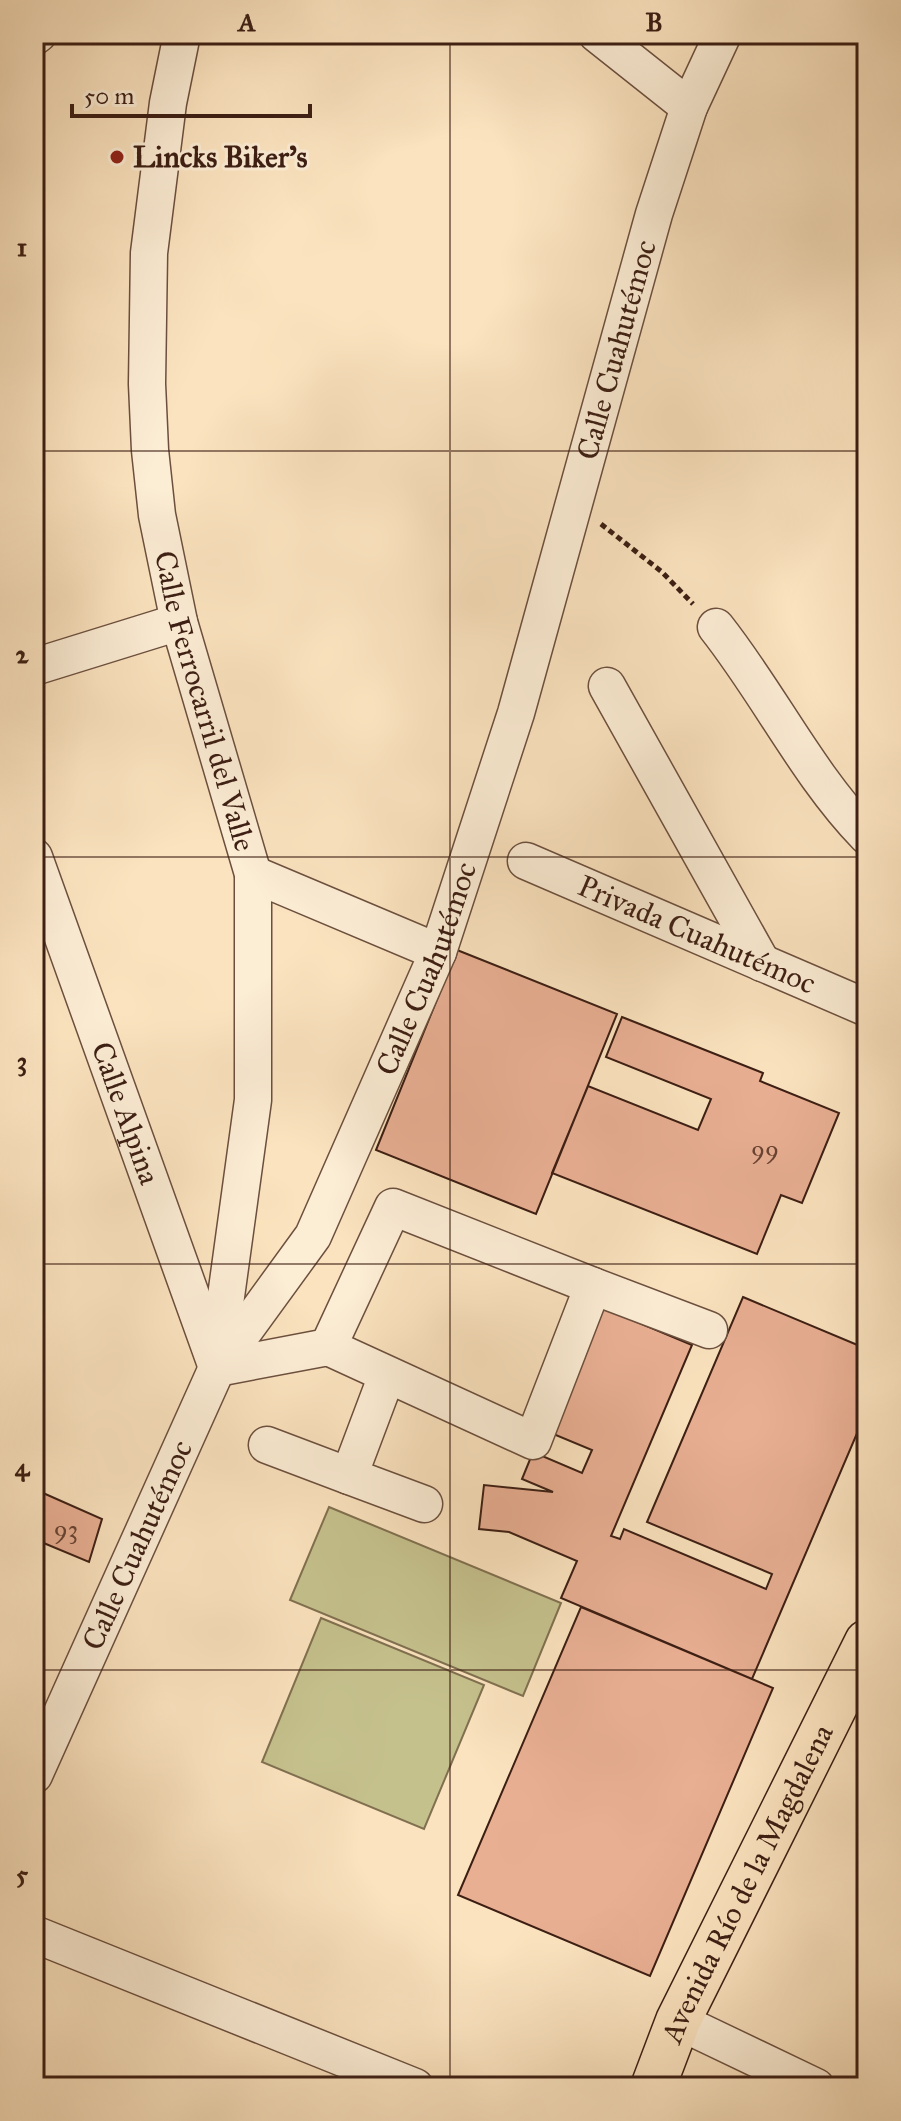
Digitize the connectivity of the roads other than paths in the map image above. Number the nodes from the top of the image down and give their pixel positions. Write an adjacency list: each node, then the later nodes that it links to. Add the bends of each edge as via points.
1 (182, 34): 5 (street, Calle Ferrocarril del Valle, via 156,178 147,319 150,450)
2 (597, 34): 4 (street)
3 (723, 34): 4 (street, Calle Cuahutémoc)
4 (689, 107): 13 (street, Calle Cuahutémoc, via 654,214 516,713)
5 (179, 622): 7 (street); 12 (street, Calle Ferrocarril del Valle)
6 (716, 627): 9 (street, via 831,797)
7 (34, 667)
8 (607, 686): 14 (street)
9 (867, 836)
10 (34, 857): 19 (street, Calle Alpina)
11 (526, 861): 14 (street, Privada Cuahutémoc)
12 (253, 874): 13 (street); 19 (street, Calle Ferrocarril del Valle, via 253,1100)
13 (438, 952): 19 (street, Calle Cuahutémoc, via 313,1236)
14 (762, 963): 15 (street, Privada Cuahutémoc)
15 (867, 1008)
16 (593, 1286): 17 (street); 18 (street, via 393,1207); 20 (street, via 533,1441)
17 (709, 1330)
18 (328, 1347): 19 (street); 20 (street)
19 (217, 1368): 25 (street, Calle Cuahutémoc)
20 (387, 1375): 22 (street)
21 (267, 1445): 22 (street)
22 (349, 1476): 23 (street)
23 (424, 1504)
24 (867, 1642): 27 (main road, Avenida Río de la Magdalena)
25 (34, 1775)
26 (34, 1934): 28 (street)
27 (678, 2021): 29 (main road, Avenida Río de la Magdalena); 30 (street)
28 (409, 2086)
29 (653, 2087)
30 (816, 2087)

